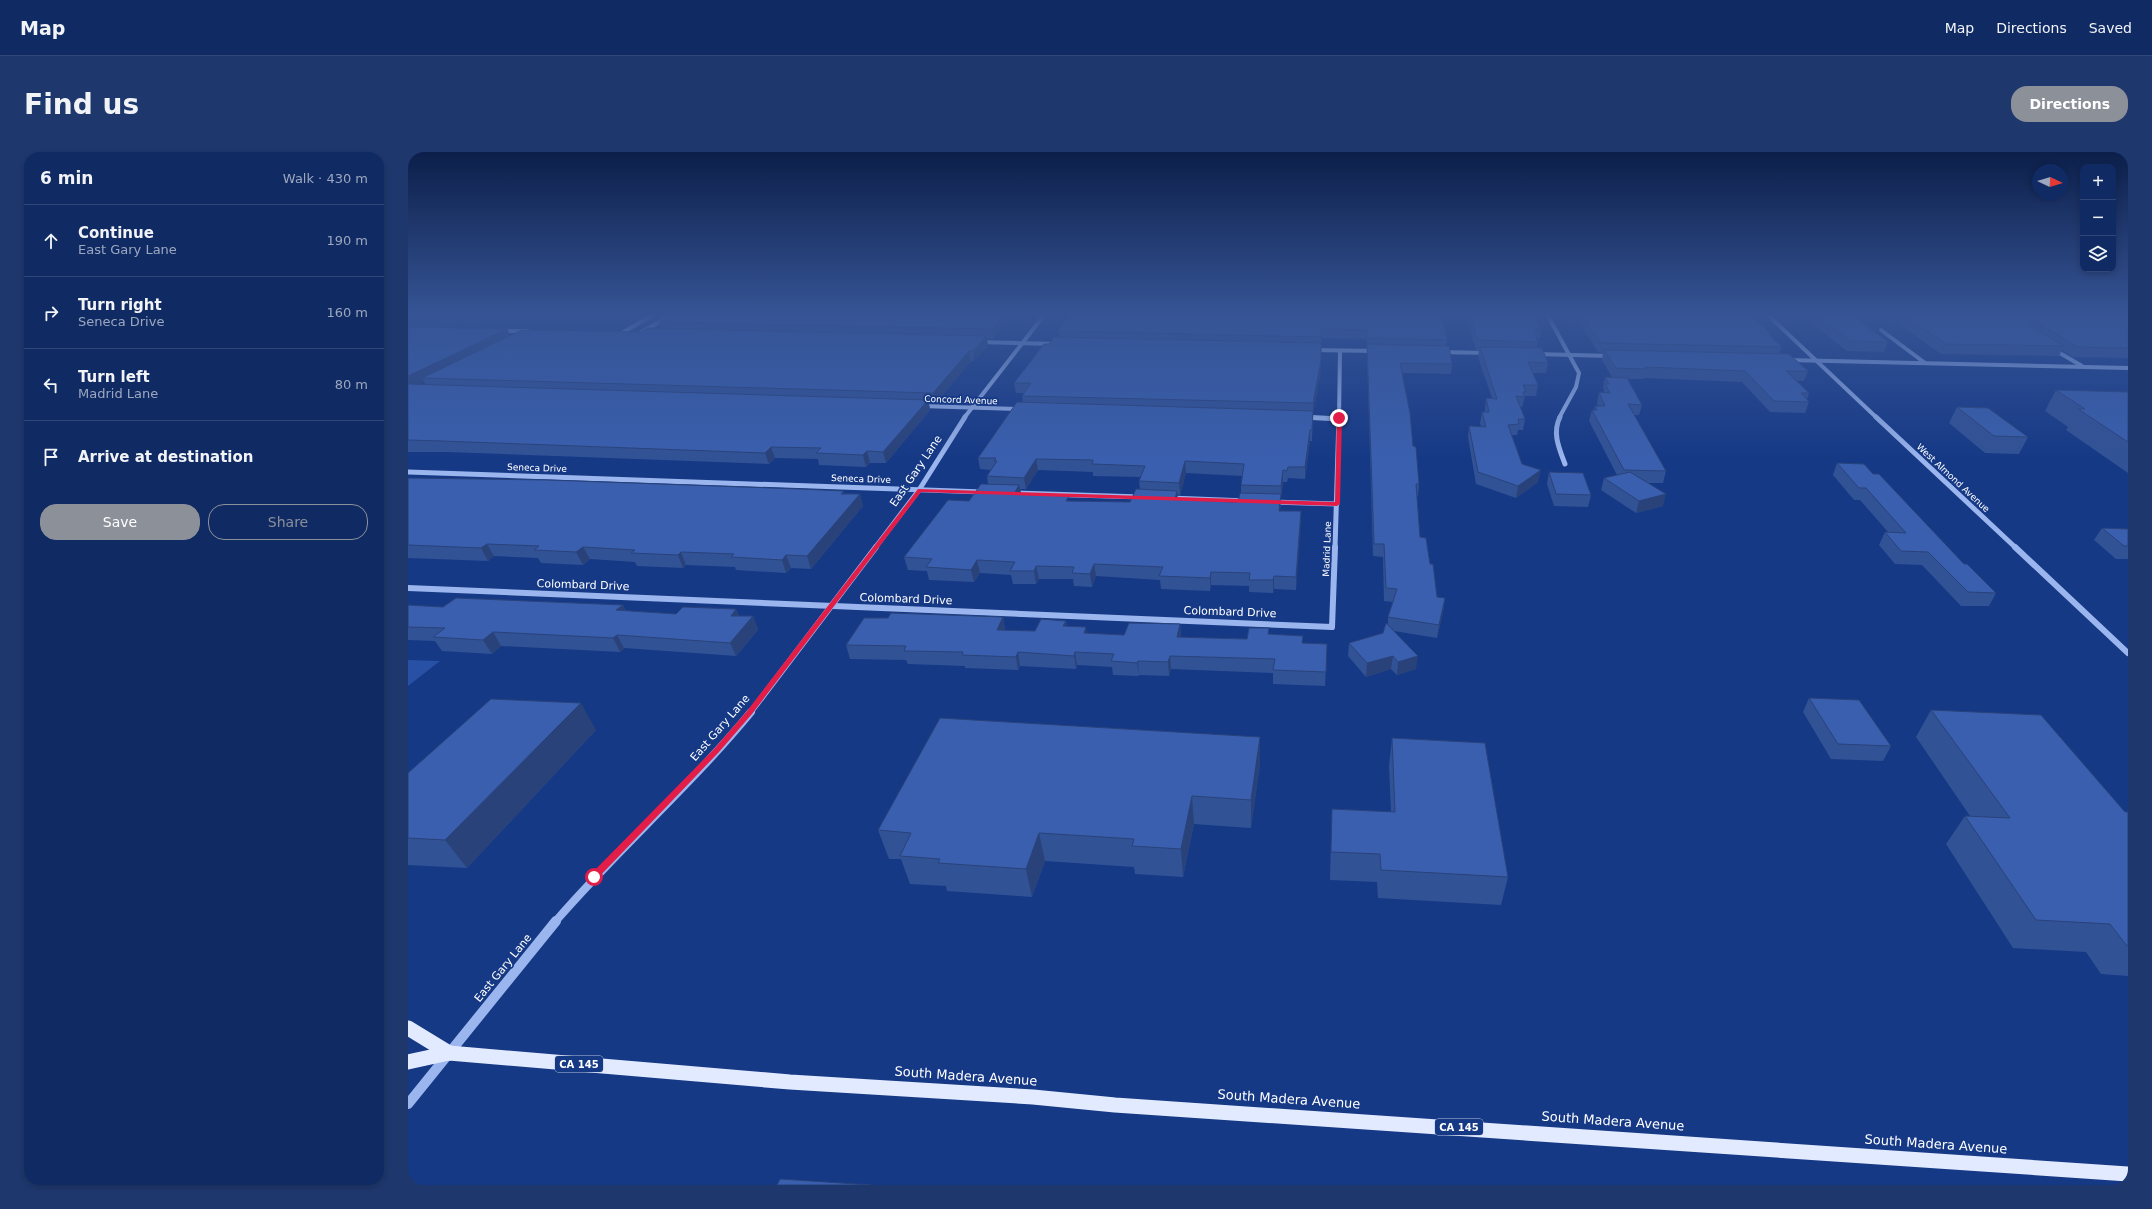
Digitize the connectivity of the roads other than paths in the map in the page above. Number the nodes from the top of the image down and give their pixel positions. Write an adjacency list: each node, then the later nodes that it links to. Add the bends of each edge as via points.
1 (1006, 362): 11 (street, East Gary Lane)
2 (1340, 362): 14 (street, Madrid Lane)
3 (1574, 362): 15 (street, via 1579,373 1579,381 1561,412 1556,428 1556,439)
4 (1817, 362): 28 (street, West Almond Avenue)
5 (1882, 362): 7 (street)
6 (2075, 362): 8 (street)
7 (1925, 363): 8 (street)
8 (2083, 367): 9 (street)
9 (2128, 368)
10 (915, 406): 11 (street, Concord Avenue)
11 (970, 408): 12 (street, Concord Avenue); 17 (street, East Gary Lane)
12 (1025, 410)
13 (1300, 417): 14 (street)
14 (1339, 418): 24 (street, Madrid Lane)
15 (1565, 464)
16 (408, 472): 17 (street, Seneca Drive)
17 (919, 490): 18 (street, Seneca Drive); 26 (street, East Gary Lane)
18 (990, 492)
19 (1006, 493): 20 (street)
20 (1148, 498)
21 (1164, 498): 22 (street)
22 (1251, 501)
23 (1266, 502): 24 (street)
24 (1337, 504): 27 (street, Madrid Lane)
25 (408, 588): 26 (street, Colombard Drive)
26 (831, 606): 27 (street, Colombard Drive); 30 (street, East Gary Lane, via 717,751 594,877 541,938)
27 (1332, 627)
28 (2128, 653)
29 (408, 1028): 30 (main road, South Madera Avenue / CA 145)
30 (449, 1053): 31 (main road, South Madera Avenue / CA 145); 32 (street, East Gary Lane); 33 (main road, South Madera Avenue / CA 145, via 790,1082)
31 (408, 1062)
32 (408, 1104)
33 (2128, 1174)

